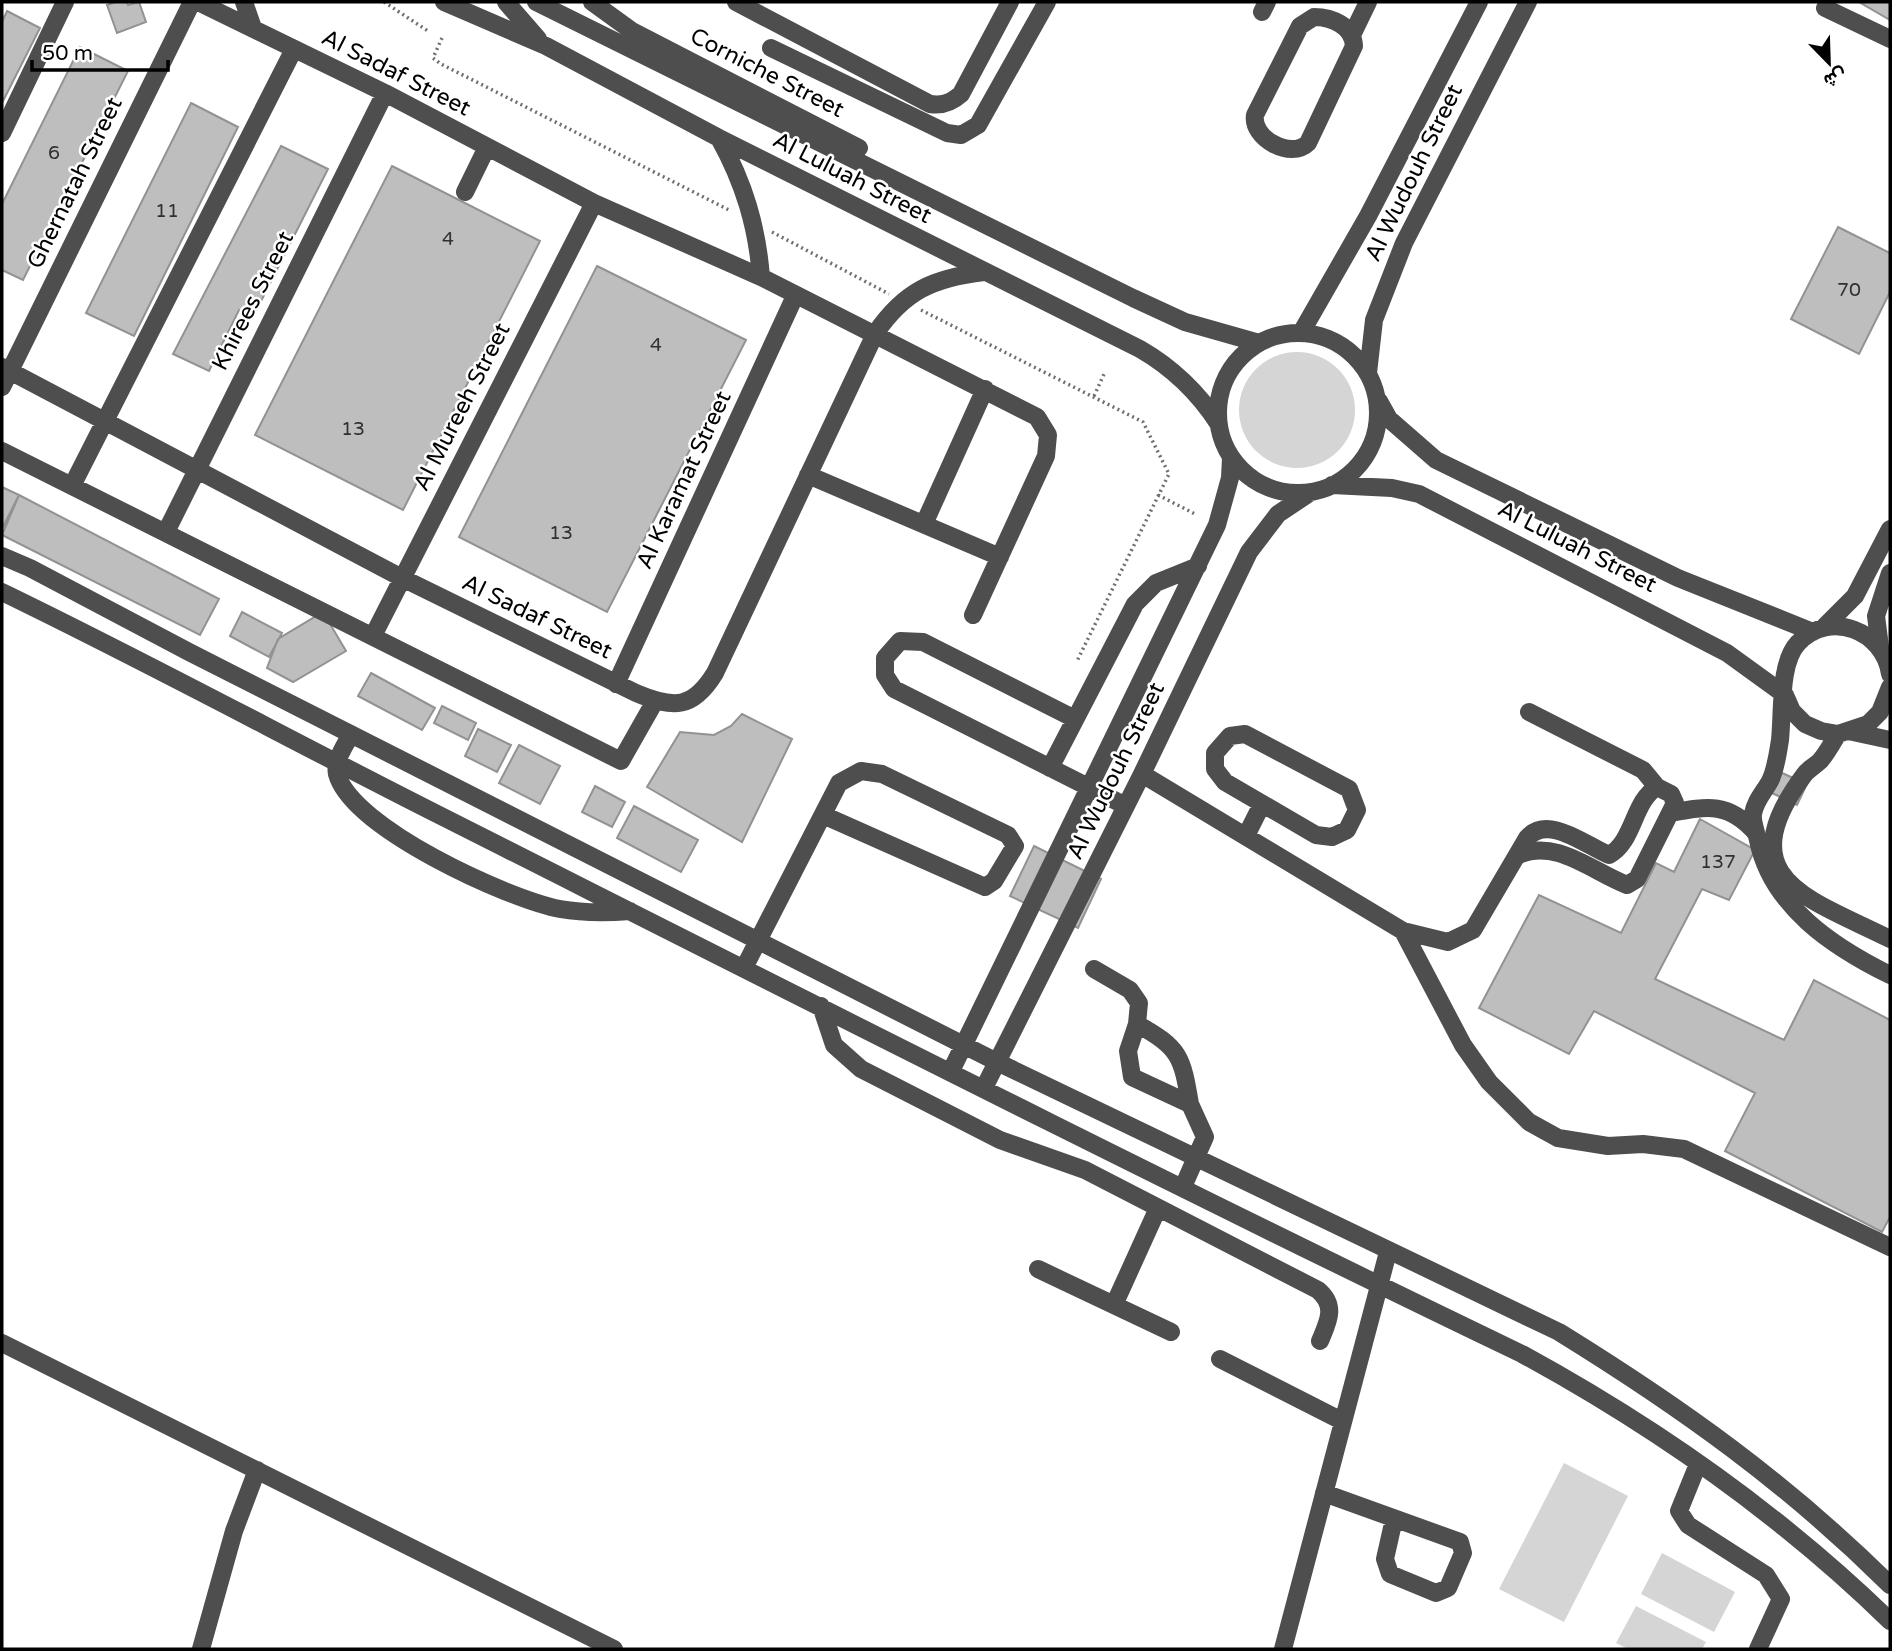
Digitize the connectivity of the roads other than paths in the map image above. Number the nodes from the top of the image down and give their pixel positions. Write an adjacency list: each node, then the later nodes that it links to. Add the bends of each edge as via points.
1 (65, 2): 23 (street)
2 (192, 2): 36 (street, Ghernatah Street)
3 (198, 2): 16 (street, Al Sadaf Street)
4 (244, 2): 16 (street)
5 (444, 2): 19 (street, Al Luluah Street)
6 (506, 2): 19 (street)
7 (536, 2): 26 (street, Al Luluah Street)
8 (592, 2): 26 (street, Corniche Street, via 632,31 886,162)
9 (736, 2): 10 (street, via 938,105 961,94)
10 (1010, 2)
11 (1047, 2): 20 (street, via 978,125 961,135 947,134)
12 (1368, 2): 17 (street)
13 (1479, 2): 32 (street, Al Wudouh Street, via 1368,216)
14 (1528, 2): 35 (street, Al Wudouh Street, via 1404,243 1374,320)
15 (1825, 8): 18 (street)
16 (253, 28): 21 (street, Al Sadaf Street)
17 (1352, 35): 17 (street, via 1325,18 1304,22 1255,116 1254,126 1260,135 1289,150 1308,143 1353,51)
18 (1890, 39)
19 (546, 46): 24 (street, Al Luluah Street)
20 (771, 48)
21 (294, 49): 22 (street, Al Sadaf Street); 39 (street)
22 (385, 93): 25 (street, Al Sadaf Street); 43 (street, Khirees Street)
23 (2, 133)
24 (719, 138): 29 (street, Al Luluah Street); 30 (street, via 747,195)
25 (487, 147): 27 (street); 28 (street, Al Sadaf Street)
26 (918, 191): 34 (street, Al Luluah Street, via 1185,322)
27 (465, 192)
28 (594, 203): 30 (street, Al Sadaf Street); 55 (street, Al Mureeh Street)
29 (984, 272): 33 (street, via 951,276 920,288 887,316); 40 (street, Al Luluah Street, via 1159,360 1192,388)
30 (761, 277): 31 (street, Al Sadaf Street)
31 (795, 296): 33 (street, Al Sadaf Street); 62 (street, Al Karamat Street)
32 (1301, 333): 34 (street); 35 (street, via 1340,345)
33 (875, 334): 37 (street, Al Sadaf Street); 44 (street, Al Sadaf Street)
34 (1259, 343): 40 (street, via 1226,377 1218,399)
35 (1368, 373): 38 (street)
36 (4, 375): 39 (street, Al Sadaf Street)
37 (985, 389): 48 (street); 52 (street, Al Sadaf Street, via 1029,411 1048,435 1046,456)
38 (1376, 396): 46 (street, via 1374,438 1350,474); 58 (street, Al Luluah Street, via 1389,419 1436,460 1678,578)
39 (104, 421): 43 (street, Al Sadaf Street); 45 (street)
40 (1218, 423): 42 (street)
41 (2, 451): 45 (street)
42 (1231, 458): 47 (street, via 1246,475 1266,487 1288,493); 53 (street, Al Wudouh Street, via 1217,525)
43 (198, 468): 50 (street, Khirees Street); 55 (street, Al Sadaf Street)
44 (808, 475): 48 (street); 65 (street, Al Sadaf Street, via 703,693 680,705)
45 (73, 484): 50 (street)
46 (1332, 485): 47 (street); 64 (street, Al Luluah Street, via 1419,494 1727,653)
47 (1311, 492): 73 (street, Al Wudouh Street, via 1278,514 1249,552)
48 (924, 524): 52 (street)
49 (1890, 529): 58 (street, via 1855,596)
50 (166, 532): 59 (street)
51 (2, 556): 69 (street)
52 (1000, 557): 57 (street, Al Sadaf Street)
53 (1198, 566): 67 (street, via 1163,579 1135,604); 75 (street, Al Wudouh Street)
54 (1890, 573): 60 (street, via 1876,616)
55 (402, 578): 59 (street, Al Mureeh Street); 62 (street, Al Sadaf Street)
56 (2, 592): 71 (street)
57 (973, 615)
58 (1818, 630): 60 (street, Al Luluah Street, via 1854,629); 64 (street, via 1798,643 1787,658)
59 (374, 634): 65 (street, via 621,761)
60 (1880, 647): 61 (street)
61 (1890, 668)
62 (616, 684): 65 (street, Al Sadaf Street)
63 (1890, 687): 68 (street, via 1880,712 1868,724)
64 (1785, 695): 68 (street, Al Luluah Street, via 1805,724); 80 (street, via 1771,779 1753,815)
65 (655, 701)
66 (1529, 712): 74 (street, via 1643,770)
67 (1075, 719): 72 (street); 72 (street, via 923,642 900,641 885,658 885,675 894,689)
68 (1845, 733): 70 (street); 85 (street, via 1805,772 1772,830 1772,849 1780,873 1797,891)
69 (351, 734): 71 (street); 86 (street)
70 (1890, 740)
71 (337, 762): 83 (street); 83 (street, via 337,773 357,804 412,846 539,904 581,912)
72 (1050, 768): 75 (street)
73 (1142, 774): 77 (street, Al Wudouh Street); 81 (street)
74 (1657, 787): 78 (street, via 1671,794 1675,803); 82 (street, via 1648,792 1622,843 1609,855 1546,827 1535,829)
75 (1090, 788): 77 (street); 92 (street, Al Wudouh Street)
76 (1262, 804): 76 (street, via 1324,837 1348,831 1357,810 1353,795 1343,784 1245,734 1230,736 1218,746 1215,769 1225,782); 81 (street)
77 (1126, 806): 93 (street, Al Wudouh Street)
78 (1671, 813): 80 (street, via 1720,808 1742,818); 82 (street, via 1637,879 1627,885 1547,848)
79 (823, 815): 79 (street, via 839,783 862,771 882,774 1008,835 1015,845 994,881 985,887); 86 (street)
80 (1757, 835): 89 (street, via 1769,874 1799,913 1824,936)
81 (1246, 836): 84 (street)
82 (1519, 855): 84 (street, via 1473,930 1462,938 1448,942)
83 (630, 911): 87 (street)
84 (1403, 931): 100 (street, via 1463,1045 1489,1082 1529,1122 1558,1138 1608,1146 1684,1149)
85 (1890, 939)
86 (758, 941): 87 (street); 92 (street)
87 (744, 968): 90 (street)
88 (1094, 969): 91 (street, via 1130,990 1139,1003)
89 (1890, 975)
90 (821, 1006): 94 (street); 99 (street, via 834,1045 861,1069 1000,1140 1077,1166)
91 (1137, 1024): 96 (street, via 1168,1041 1184,1066); 96 (street, via 1128,1051 1132,1077)
92 (963, 1045): 93 (street); 94 (street, Al Wudouh Street)
93 (997, 1062): 95 (street, Al Wudouh Street); 97 (street)
94 (951, 1071): 95 (street)
95 (984, 1088): 98 (street)
96 (1190, 1104): 97 (street, via 1205,1137)
97 (1197, 1159): 98 (street); 101 (street)
98 (1183, 1187): 102 (street)
99 (1158, 1208): 104 (street); 106 (street)
100 (1890, 1247)
101 (1388, 1252): 105 (street); 116 (street, via 1559,1332 1643,1384 1795,1495)
102 (1326, 1259): 104 (street); 105 (street)
103 (1038, 1269): 106 (street)
104 (1302, 1281): 108 (street, via 1318,1290 1329,1304 1330,1317)
105 (1379, 1285): 111 (street); 112 (street, via 1597,1395)
106 (1114, 1305): 107 (street)
107 (1171, 1332)
108 (1320, 1341)
109 (2, 1343): 113 (street)
110 (1220, 1359): 111 (street)
111 (1342, 1421): 114 (street)
112 (1698, 1464): 117 (street, via 1860,1591); 121 (street, via 1679,1511 1688,1525 1766,1575 1781,1599)
113 (257, 1470): 118 (street, via 234,1531); 119 (street)
114 (1324, 1493): 115 (street); 120 (street)
115 (1395, 1519): 115 (street, via 1460,1542 1463,1553 1448,1588 1436,1593 1390,1574 1385,1559)
116 (1890, 1585)
117 (1890, 1621)
118 (201, 1649)
119 (614, 1649)
120 (1283, 1649)
121 (1758, 1649)

